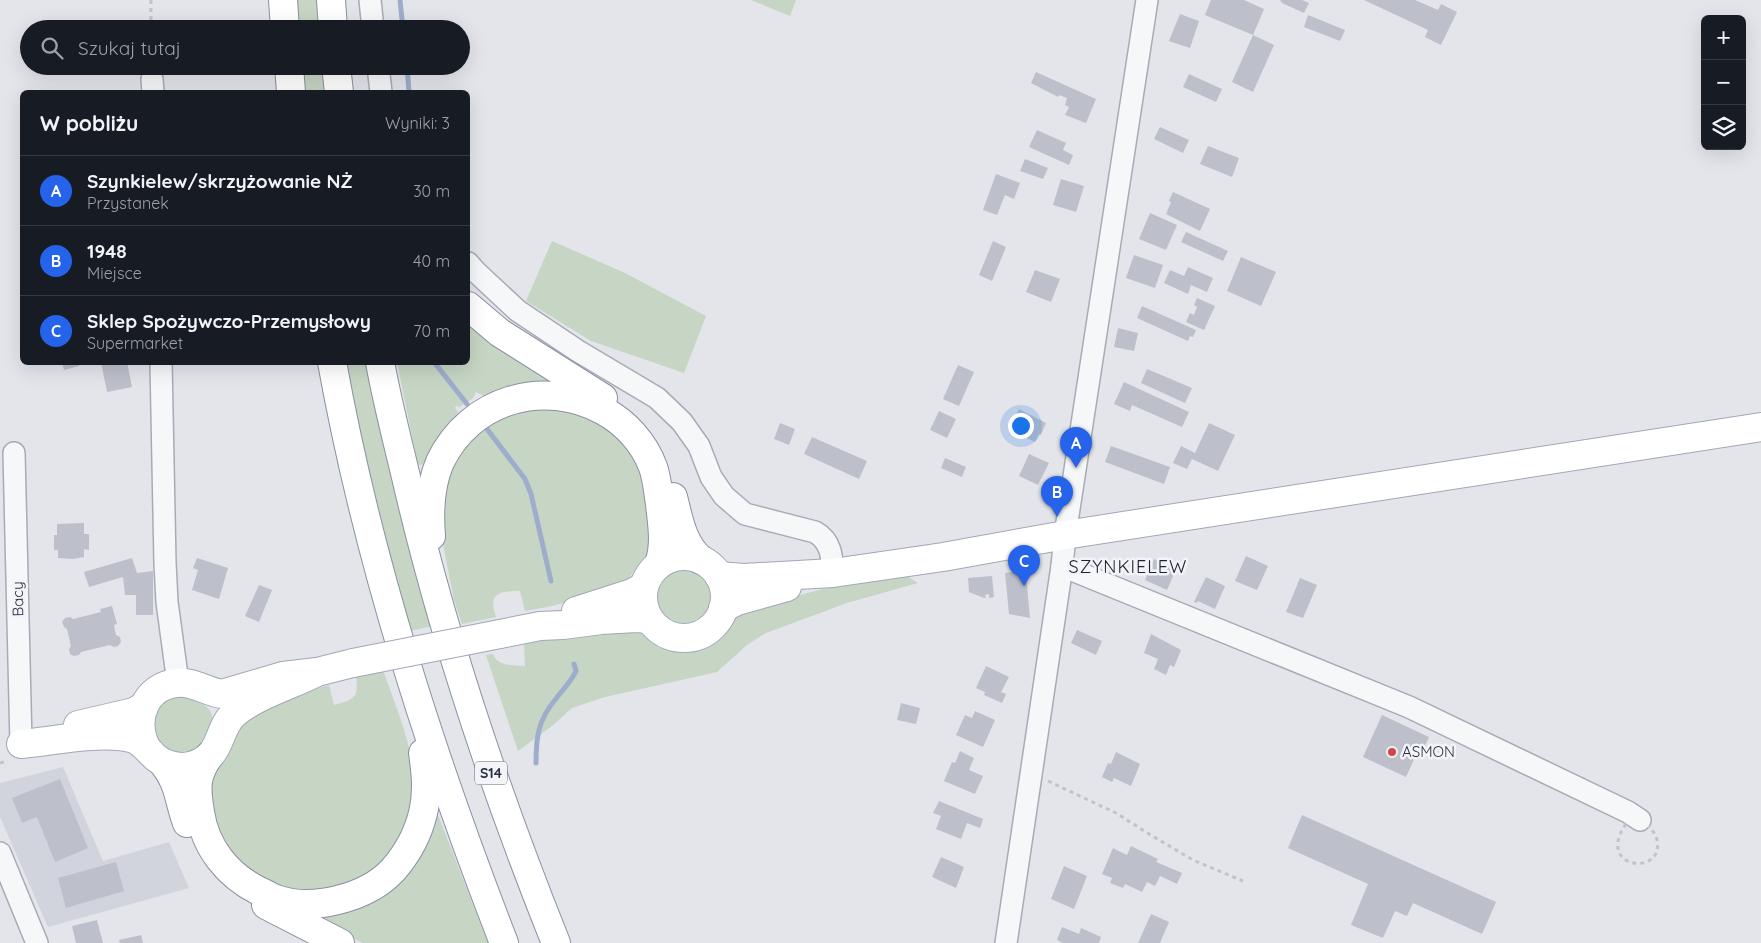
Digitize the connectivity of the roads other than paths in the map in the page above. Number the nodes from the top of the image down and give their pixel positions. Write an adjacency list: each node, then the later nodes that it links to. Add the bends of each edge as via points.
1 (283, 0): 5 (main road)
2 (331, 0): 6 (main road)
3 (370, 0): 7 (street)
4 (1147, 0): 19 (street)
5 (284, 20)
6 (332, 20)
7 (372, 20)
8 (290, 75): 10 (main road)
9 (379, 75): 11 (street)
10 (291, 90)
11 (381, 90)
12 (470, 265): 23 (street, via 518,311 657,398 682,422 724,496 745,514 824,537 831,552)
13 (470, 308): 22 (main road, via 500,333 618,407 638,424 656,449 686,542)
14 (161, 365): 30 (street, via 167,602)
15 (333, 365): 31 (main road, via 383,585)
16 (381, 365): 25 (main road, S14)
17 (1761, 427): 19 (main road)
18 (14, 453): 34 (street, Bacy)
19 (1065, 535): 21 (street); 23 (main road)
20 (660, 564): 22 (main road, via 669,558 689,556); 24 (main road); 25 (main road, via 663,531 653,467 632,433 618,419 594,406 551,394 533,395 498,405 480,416 451,444 440,462 430,501)
21 (1062, 566): 36 (street, via 1408,707); 42 (street)
22 (710, 568): 23 (main road, via 730,578); 26 (main road, via 724,588)
23 (828, 574): 26 (main road)
24 (643, 588): 27 (main road); 28 (main road)
25 (437, 600): 41 (main road, S14, via 491,773)
26 (723, 608): 27 (main road, via 714,625 704,634 692,638 678,639 665,635)
27 (648, 620): 28 (main road, via 601,620)
28 (540, 626): 29 (main road, bridge)
29 (317, 672): 30 (main road, via 283,676 222,694); 33 (main road, via 235,714)
30 (191, 686): 32 (main road, via 168,685 158,690); 33 (main road, via 212,696 218,705 223,726)
31 (418, 704): 33 (main road, via 427,782 419,829 392,871 360,892 344,898 312,904 277,899 249,886 228,870 206,837 198,801 199,772); 40 (main road, via 472,863)
32 (144, 706): 34 (main road, via 134,712 77,725); 35 (main road, via 139,722 142,740)
33 (216, 746): 35 (main road, via 200,762 188,766 175,766)
34 (11, 747): 35 (main road, via 112,736 132,738)
35 (154, 755): 39 (main road, via 172,774 195,843 215,872 239,891)
36 (1640, 820)
37 (0, 853): 38 (street)
38 (37, 943)
39 (340, 943)
40 (504, 943)
41 (556, 943)
42 (1006, 943)

